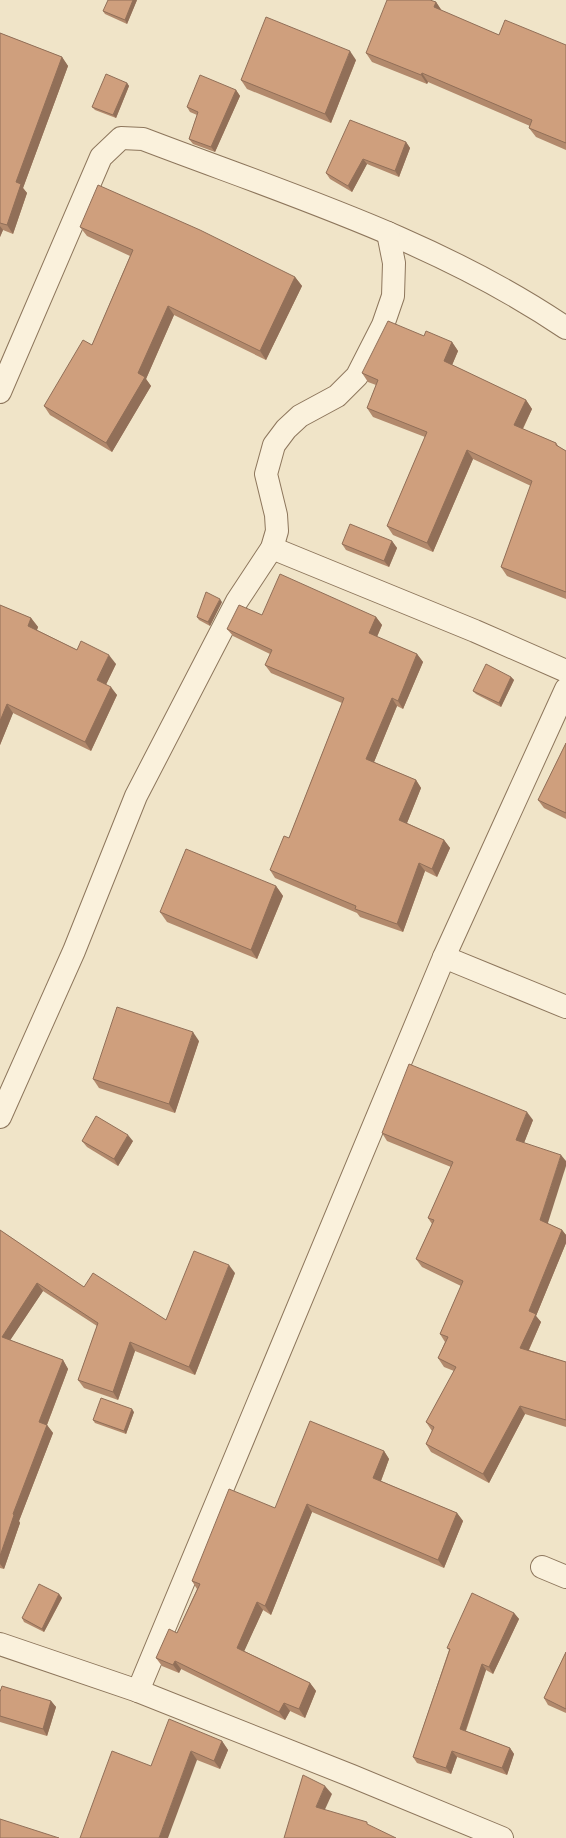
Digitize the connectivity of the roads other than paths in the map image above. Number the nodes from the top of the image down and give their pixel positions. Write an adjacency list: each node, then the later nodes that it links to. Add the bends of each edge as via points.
1 (388, 233): 2 (street, via 494,283); 3 (street, via 143,139 121,138 101,157); 4 (street, via 394,263 393,296 383,325 357,376 337,396 300,416 274,445 266,474 276,515)
2 (566, 328)
3 (0, 392)
4 (272, 548): 5 (street); 9 (street, via 236,601 136,796 74,951)
5 (566, 671)
6 (566, 689): 7 (street)
7 (444, 957): 8 (street); 13 (street)
8 (566, 1007)
9 (0, 1117)
10 (542, 1567): 11 (street)
11 (566, 1577)
12 (0, 1644): 13 (street)
13 (138, 1692): 14 (street)
14 (502, 1838)

